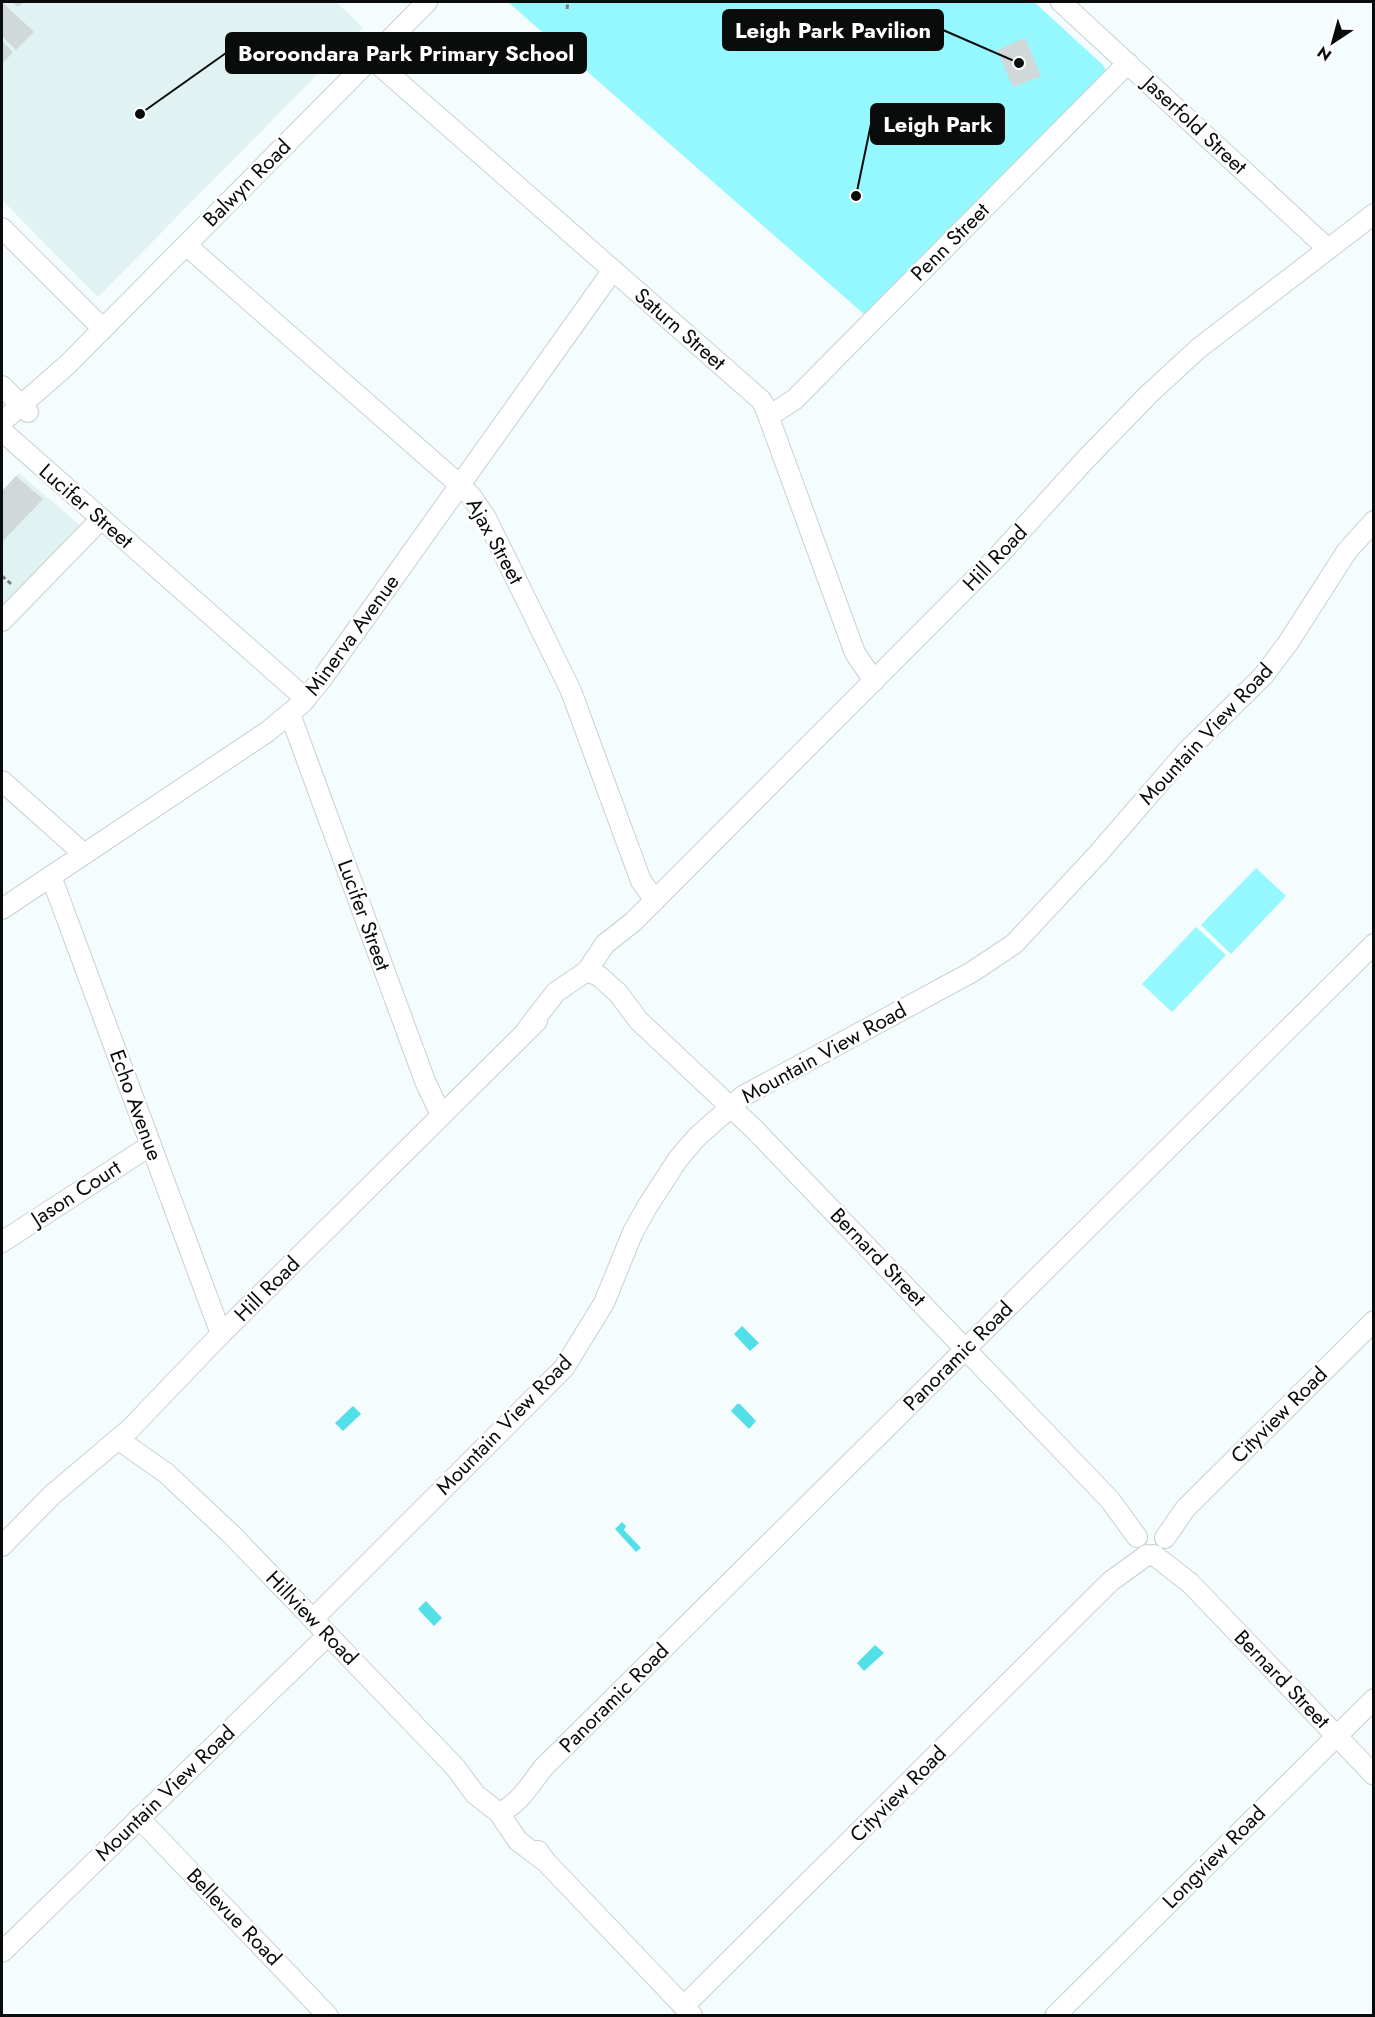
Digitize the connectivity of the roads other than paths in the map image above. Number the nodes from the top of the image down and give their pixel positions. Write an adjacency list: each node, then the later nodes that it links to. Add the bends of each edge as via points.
1 (427, 2): 3 (street, Balwyn Road)
2 (1061, 2): 4 (street, Jaserfold Street)
3 (371, 58): 7 (street, Balwyn Road); 9 (street, Saturn Street)
4 (1128, 63): 8 (street, Jaserfold Street); 13 (street, Penn Street, via 794,400)
5 (1374, 214): 8 (street, Hill Road)
6 (2, 228): 10 (street)
7 (186, 245): 10 (street, Balwyn Road); 15 (street, Ajax Street)
8 (1328, 249): 19 (street, Hill Road, via 1155,388 999,555)
9 (613, 270): 13 (street, Saturn Street, via 753,392); 15 (street, Minerva Avenue)
10 (103, 329): 12 (street, Balwyn Road)
11 (2, 386): 12 (street)
12 (25, 408): 14 (street, Balwyn Road)
13 (769, 416): 19 (street, Saturn Street, via 855,653)
14 (3, 432): 16 (street, Lucifer Street)
15 (460, 485): 20 (street, Minerva Avenue); 25 (street, Ajax Street, via 486,518 559,664 641,881)
16 (101, 519): 18 (street); 20 (street, Lucifer Street)
17 (1374, 521): 29 (street, Mountain View Road, via 1347,551 1264,675 1165,775 1014,944 972,972)
18 (2, 621)
19 (874, 681): 25 (street, Hill Road)
20 (306, 699): 21 (street, Minerva Avenue)
21 (290, 714): 23 (street, Minerva Avenue); 30 (street, Lucifer Street)
22 (2, 782): 23 (street)
23 (84, 854): 24 (street, Minerva Avenue)
24 (51, 876): 26 (street, Minerva Avenue); 31 (street, Echo Avenue)
25 (655, 900): 28 (street, Hill Road, via 605,944)
26 (2, 909)
27 (1374, 944): 35 (street, Panoramic Road)
28 (593, 977): 29 (street, Bernard Street, via 618,1007 639,1021); 30 (street, Hill Road, via 556,992 528,1028)
29 (730, 1106): 35 (street, Bernard Street); 39 (street, Mountain View Road, via 687,1148 653,1198 633,1232 604,1303 564,1368)
30 (441, 1115): 34 (street, Hill Road)
31 (151, 1145): 32 (street, Jason Court); 34 (street, Echo Avenue)
32 (2, 1242)
33 (1374, 1322): 37 (street, Cityview Road)
34 (221, 1334): 36 (street, Hill Road)
35 (965, 1349): 37 (street, Bernard Street); 44 (street, Panoramic Road)
36 (124, 1434): 38 (street, Hill Road, via 52,1495); 39 (street, Hillview Road, via 232,1535)
37 (1151, 1541): 42 (street, Bernard Street); 47 (street, Cityview Road)
38 (2, 1546)
39 (313, 1619): 40 (street, Hillview Road)
40 (328, 1635): 44 (street, Hillview Road, via 455,1767 475,1794); 45 (street, Mountain View Road)
41 (1374, 1699): 42 (street, Longview Road)
42 (1336, 1736): 43 (street, Bernard Street); 49 (street, Longview Road)
43 (1374, 1775)
44 (504, 1808): 47 (street, Hillview Road, via 518,1841 546,1862)
45 (139, 1818): 46 (street, Mountain View Road); 48 (street, Bellevue Road)
46 (2, 1952)
47 (688, 2011)
48 (328, 2016)
49 (1054, 2016)

